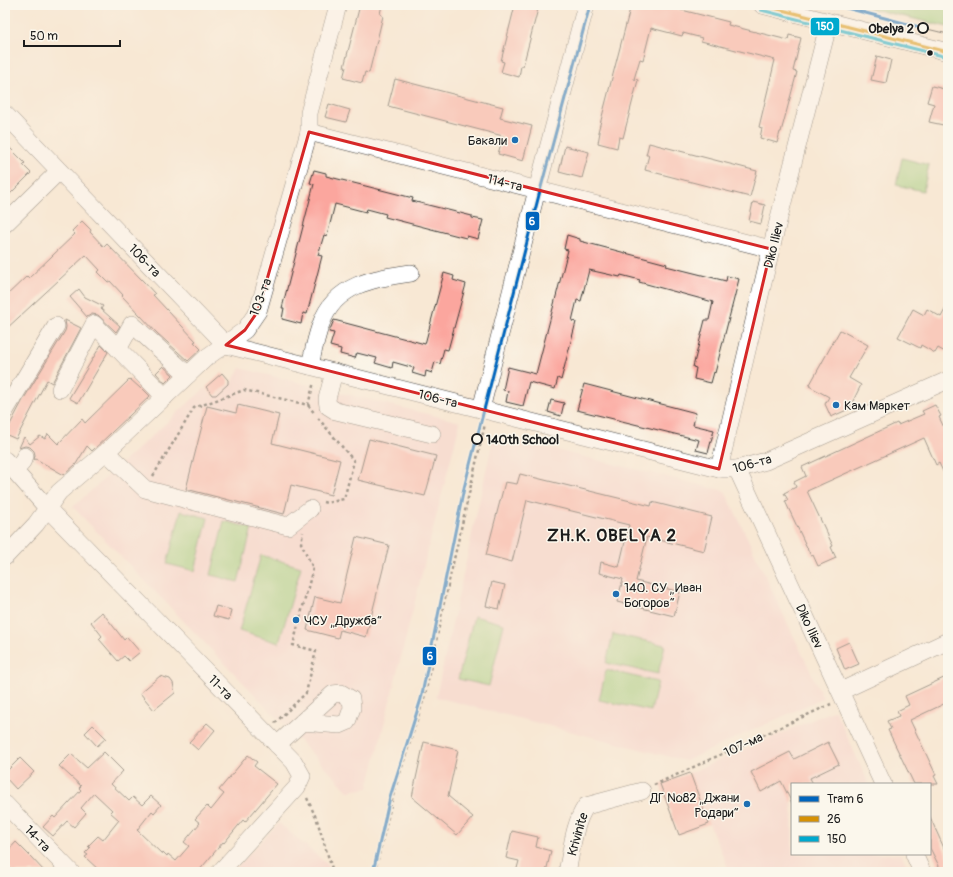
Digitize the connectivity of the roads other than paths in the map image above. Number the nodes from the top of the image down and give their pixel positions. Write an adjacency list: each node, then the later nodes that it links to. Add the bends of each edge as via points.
1 (338, 5): 7 (street, 103-та, via 309,113)
2 (586, 5): 9 (street)
3 (762, 5): 4 (street)
4 (830, 22): 5 (street); 11 (street, Diko Iliev)
5 (948, 52)
6 (5, 114): 8 (street, 106-та)
7 (309, 132): 9 (street, 114-та); 14 (street, 103-та, via 258,310 245,330)
8 (59, 171): 10 (street); 14 (street, 106-та)
9 (536, 190): 11 (street, 114-та); 22 (street)
10 (5, 224)
11 (771, 249): 28 (street, Diko Iliev)
12 (411, 273): 16 (street, via 381,277 358,284 341,294 329,308 321,324)
13 (56, 326): 23 (street)
14 (226, 344): 16 (street, 106-та); 18 (street, 103-та)
15 (118, 349): 18 (street, via 132,324); 20 (street, via 94,324); 21 (street)
16 (310, 366): 17 (street, 106-та)
17 (334, 372): 22 (street, 106-та); 24 (street, via 327,399 328,406 336,411)
18 (188, 375): 21 (street, 103-та)
19 (948, 380): 29 (street, 106-та, via 766,461)
20 (60, 389)
21 (165, 397): 25 (street, 103-та)
22 (481, 409): 28 (street, 106-та)
23 (5, 411)
24 (432, 434)
25 (106, 452): 30 (street, 103-та, via 59,492); 31 (street, via 145,489 288,526)
26 (25, 456): 27 (street, via 21,464)
27 (10, 465): 30 (street, 11-та)
28 (719, 469): 29 (street, 106-та)
29 (737, 469): 34 (street, Diko Iliev)
30 (48, 509): 32 (street, 103-та); 36 (street, 11-та)
31 (310, 509)
32 (5, 556)
33 (948, 642): 34 (street)
34 (842, 694): 37 (street, Diko Iliev)
35 (302, 722): 36 (street)
36 (277, 745): 42 (street, 11-та, via 294,762 302,776 298,787)
37 (883, 783)
38 (642, 791): 43 (street, Krivinite, via 586,806 578,822)
39 (5, 804): 41 (street, 14-та)
40 (914, 855): 44 (street)
41 (71, 872)
42 (220, 872)
43 (567, 872)
44 (922, 872)

